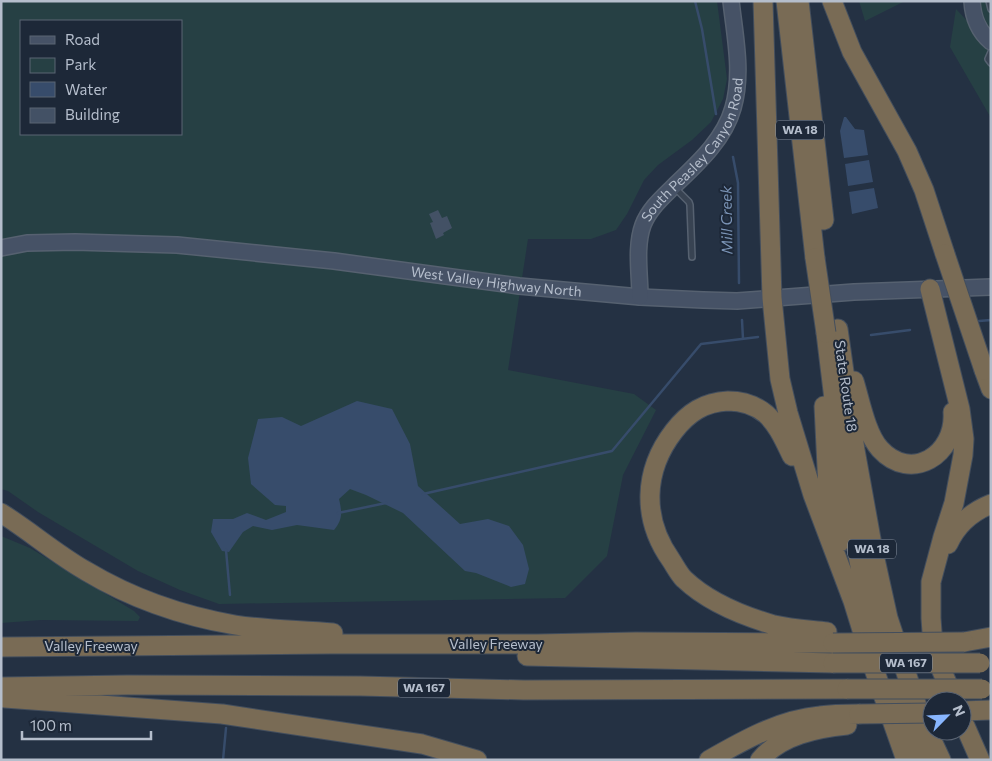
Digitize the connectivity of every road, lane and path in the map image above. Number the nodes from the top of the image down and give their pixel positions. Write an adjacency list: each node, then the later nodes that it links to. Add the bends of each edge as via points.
1 (731, 1): 10 (main road, South Peasley Canyon Road, via 738,81 732,109 712,148)
2 (763, 1): 17 (highway)
3 (786, 1): 13 (highway, State Route 18 / WA 18)
4 (799, 1): 13 (highway, State Route 18 / WA 18)
5 (832, 1): 21 (highway, bridge, via 852,52 907,151 924,190)
6 (972, 1): 7 (main road, via 977,26)
7 (991, 42)
8 (991, 52): 9 (lane, via 988,56)
9 (991, 63)
10 (673, 187): 12 (lane, via 690,205); 16 (main road, South Peasley Canyon Road, via 657,203 643,225 639,248)
11 (1, 248): 16 (main road, West Valley Highway North, via 27,243 75,242 177,245 334,261 519,286)
12 (692, 257)
13 (822, 257): 18 (highway, State Route 18 / WA 18, bridge)
14 (991, 287): 15 (main road, West Valley Highway North)
15 (930, 289): 17 (main road, West Valley Highway North); 20 (highway)
16 (640, 297): 17 (main road, West Valley Highway North)
17 (772, 298): 22 (highway, via 780,379)
18 (832, 331): 19 (highway, State Route 18 / WA 18); 20 (highway, via 874,442 886,455 904,463 914,464 934,457 952,432); 51 (highway, State Route 18 / WA 18, via 872,550 888,618 920,715)
19 (828, 355): 26 (highway, via 824,388 828,488); 50 (highway, State Route 18 / WA 18, via 841,457 872,623 902,708)
20 (946, 356): 25 (highway, via 963,424 963,455 954,503)
21 (991, 389)
22 (812, 495): 26 (highway); 27 (highway, via 768,416 741,401 708,404 684,418 668,440 650,480 651,514 662,548 683,578 719,603 775,625)
23 (991, 504): 25 (highway, via 975,510 953,532)
24 (1, 513): 30 (highway, via 102,580 163,607 214,621 264,628)
25 (931, 582): 37 (highway, via 933,646)
26 (853, 601): 43 (highway)
27 (832, 638): 29 (highway, WA 167, bridge, via 900,643); 30 (highway, Valley Freeway)
28 (991, 638): 29 (highway)
29 (964, 642): 31 (highway, WA 167)
30 (537, 644): 32 (highway, Valley Freeway)
31 (991, 644)
32 (234, 645): 33 (highway, Valley Freeway); 34 (highway, WA 167, bridge, via 257,651 833,663)
33 (1, 647)
34 (985, 663)
35 (1, 687): 36 (highway, WA 167, bridge)
36 (986, 690)
37 (950, 691)
38 (1, 698): 45 (highway, via 222,714 422,744)
39 (991, 710): 40 (highway)
40 (972, 711)
41 (922, 714): 42 (highway, bridge)
42 (860, 719): 46 (highway, via 820,716 788,722 753,736); 47 (highway, via 789,738)
43 (898, 734): 48 (highway); 49 (highway)
44 (972, 741): 52 (highway)
45 (477, 760)
46 (709, 760)
47 (760, 760)
48 (906, 760)
49 (910, 760)
50 (925, 760)
51 (941, 760)
52 (980, 760)

